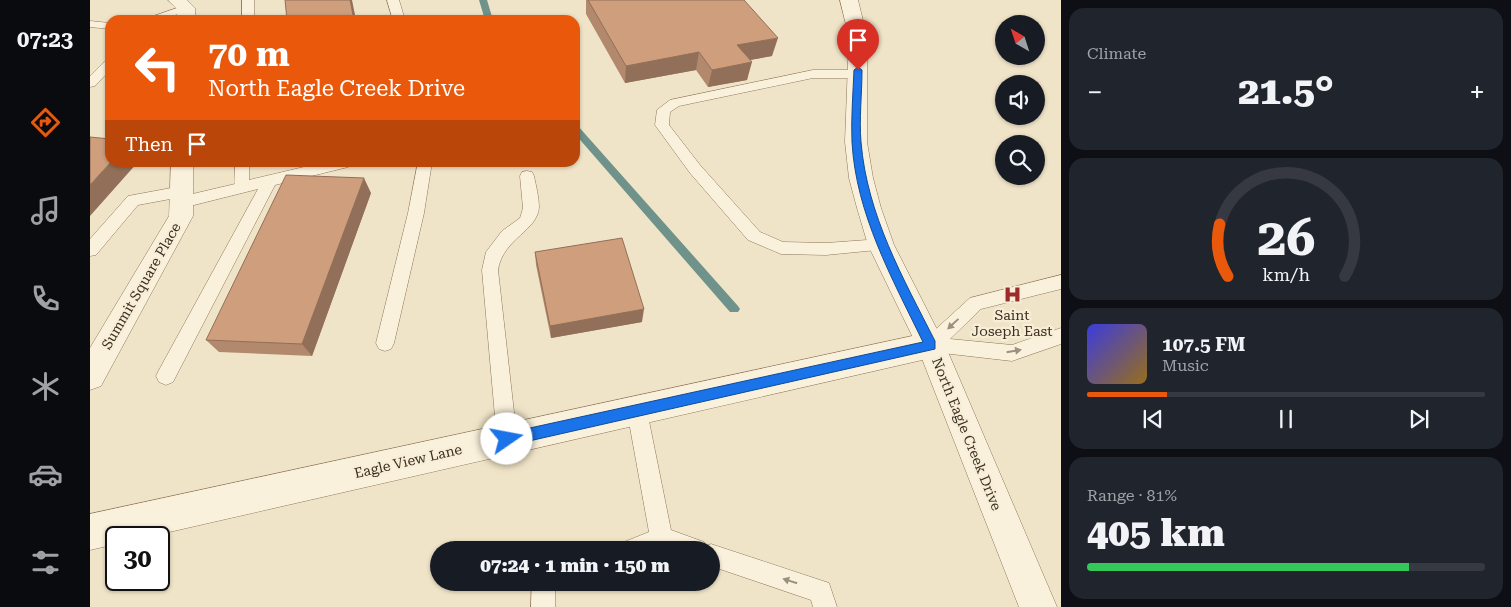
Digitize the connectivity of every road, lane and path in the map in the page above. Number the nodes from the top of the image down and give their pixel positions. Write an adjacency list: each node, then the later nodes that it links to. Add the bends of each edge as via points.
1 (248, 0): 6 (lane)
2 (393, 0): 7 (lane)
3 (849, 0): 11 (street, North Eagle Creek Drive, via 858,37)
4 (183, 9): 5 (lane)
5 (164, 15)
6 (248, 15)
7 (398, 15)
8 (90, 24): 9 (lane)
9 (105, 26)
10 (101, 69): 12 (lane)
11 (858, 74): 21 (street, North Eagle Creek Drive, via 856,142 861,178); 21 (lane, via 813,74 675,103 664,110 662,125 695,169 754,236 781,248)
12 (90, 83)
13 (182, 167): 20 (street, Summit Square Place)
14 (242, 167): 19 (lane)
15 (327, 167): 18 (lane)
16 (425, 167): 25 (lane)
17 (527, 176): 30 (lane, via 531,208 526,221 508,235 492,257 490,270)
18 (270, 181): 19 (lane); 28 (lane)
19 (242, 188): 20 (lane)
20 (182, 196): 22 (lane, via 133,200); 27 (street, Summit Square Place, via 181,216)
21 (881, 245): 26 (street, North Eagle Creek Drive)
22 (90, 250)
23 (1061, 282): 26 (lane, one-way to 26, via 976,303)
24 (1061, 336): 26 (lane, one-way to 24, via 1012,353)
25 (385, 343)
26 (931, 345): 29 (street, Eagle View Lane); 39 (street, North Eagle Creek Drive)
27 (90, 376)
28 (166, 376)
29 (637, 411): 30 (street, Eagle View Lane); 32 (lane)
30 (507, 439): 31 (street, Eagle View Lane)
31 (90, 532)
32 (661, 538): 33 (lane); 34 (lane)
33 (654, 541)
34 (670, 541)
35 (720, 558): 38 (lane, one-way to 35, via 821,591)
36 (543, 591): 37 (lane)
37 (543, 607)
38 (824, 607)
39 (1038, 607)

